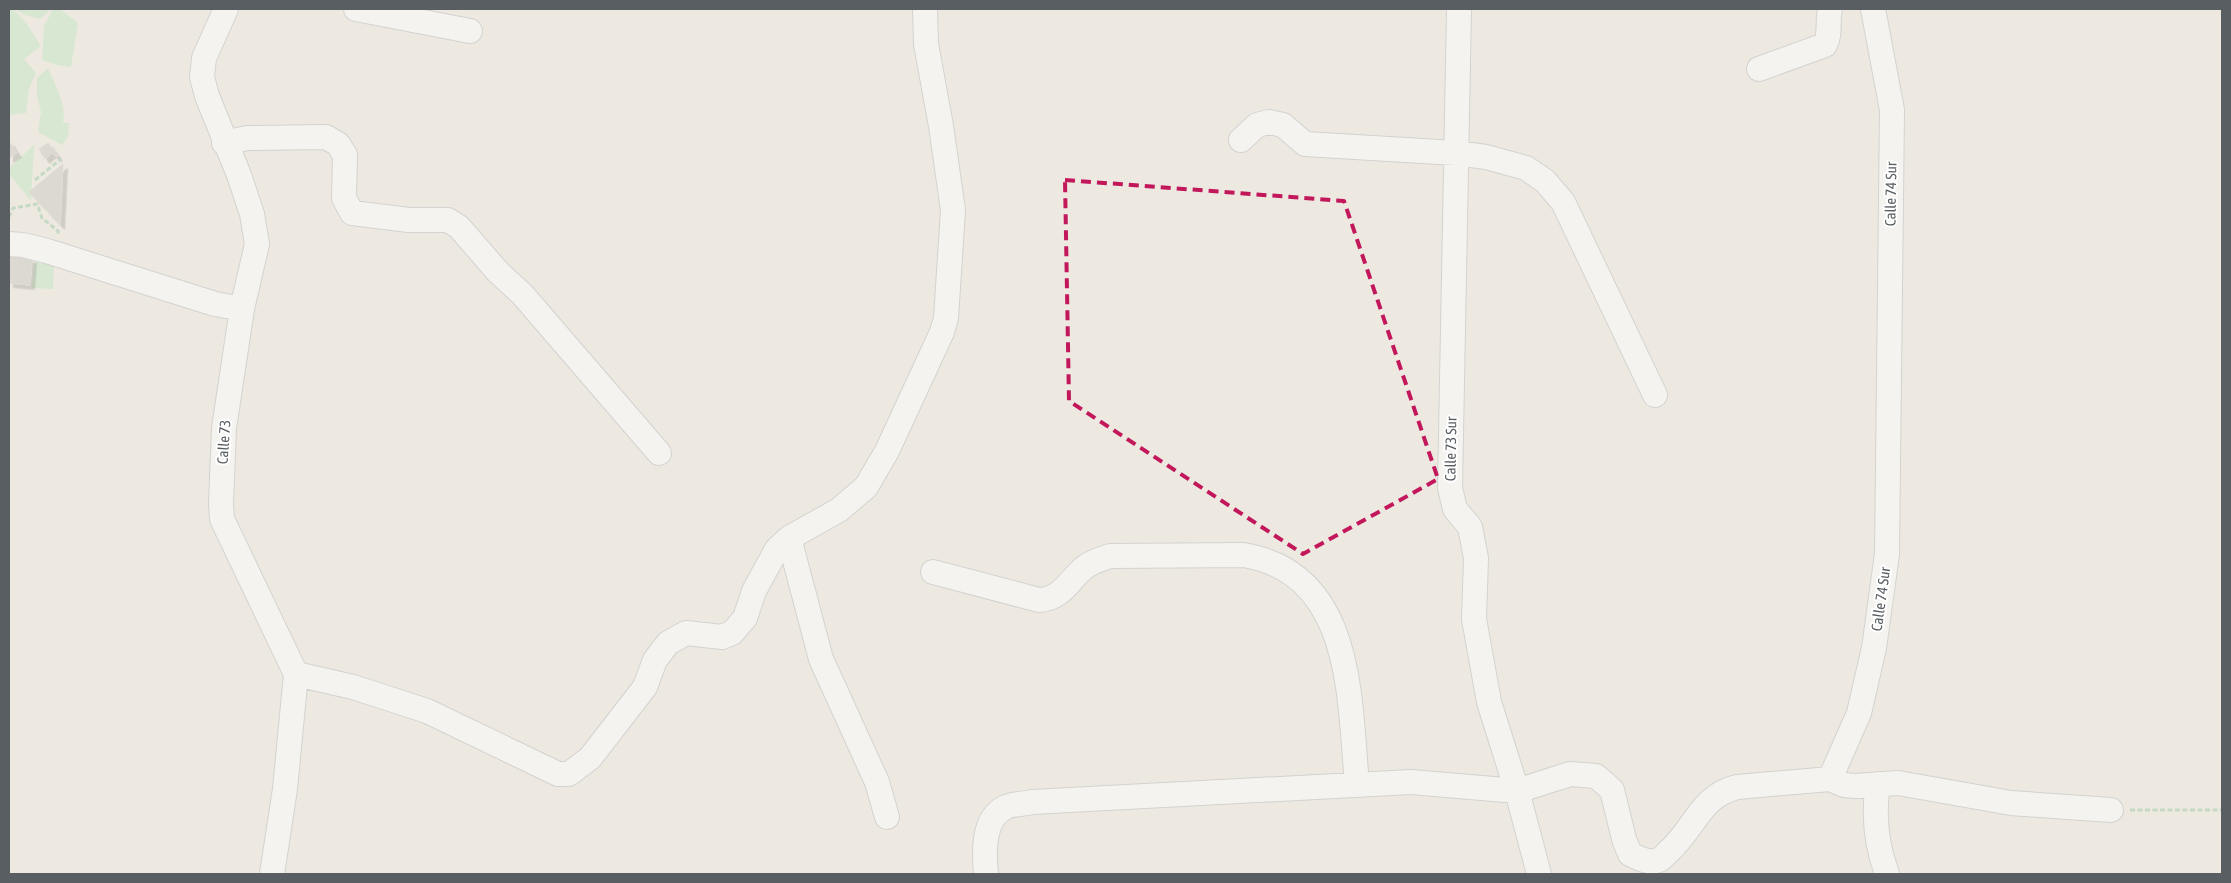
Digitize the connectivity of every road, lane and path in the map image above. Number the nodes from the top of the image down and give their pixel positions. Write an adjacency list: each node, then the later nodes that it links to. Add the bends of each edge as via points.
1 (226, 9): 10 (street, Calle 73, via 204,58 202,78)
2 (356, 9): 7 (street)
3 (925, 9): 20 (street, via 926,44 952,210 946,318 887,452 866,487 839,510)
4 (1458, 9): 11 (street, Calle 73 Sur)
5 (1830, 9): 8 (street, via 1825,45)
6 (1873, 9): 23 (street, Calle 74 Sur, via 1892,110 1887,554 1874,648 1859,713)
7 (470, 31)
8 (1759, 69)
9 (1241, 140): 11 (street, via 1257,125 1268,122 1283,125 1305,144)
10 (224, 143): 17 (street, Calle 73, via 252,214 257,244); 19 (street, via 247,138 326,137 338,144 345,155 344,198 352,213 409,220 448,220 459,227 522,294)
11 (1456, 153): 18 (street, via 1502,160 1526,168 1544,181 1563,202); 26 (street, Calle 73 Sur, via 1450,488 1455,508 1470,526 1476,558 1474,619 1489,702)
12 (61, 159): 13 (path)
13 (35, 180)
14 (9, 217): 16 (path, via 13,208 38,204 42,218 58,232)
15 (9, 244): 16 (street)
16 (58, 254): 17 (street, via 215,304)
17 (242, 309): 22 (street, Calle 73, via 224,428 222,519)
18 (1655, 395)
19 (659, 453)
20 (789, 538): 22 (street, via 777,549 754,591 745,618 732,633 722,637 686,633 668,643 655,660 645,687 590,758 569,774 558,774 428,711 353,687); 29 (street, via 821,659 877,782)
21 (933, 572): 24 (street, via 1049,600 1084,567 1094,560 1110,556 1244,555 1283,567 1306,585 1336,635 1346,672)
22 (296, 674): 30 (street, via 285,789)
23 (1830, 779): 25 (street, via 1850,786); 26 (street, via 1724,790 1710,799 1667,854 1659,860 1643,861 1630,854 1612,790 1596,776 1570,774)
24 (1357, 784): 26 (street, via 1411,782); 31 (street, via 1006,806 999,811 988,830)
25 (1878, 784): 27 (street, via 1898,783 2011,803); 33 (street, via 1875,832)
26 (1517, 791): 32 (street, Calle 73 Sur)
27 (2110, 810): 28 (path)
28 (2222, 810)
29 (887, 817)
30 (272, 874)
31 (986, 874)
32 (1539, 874)
33 (1886, 874)

